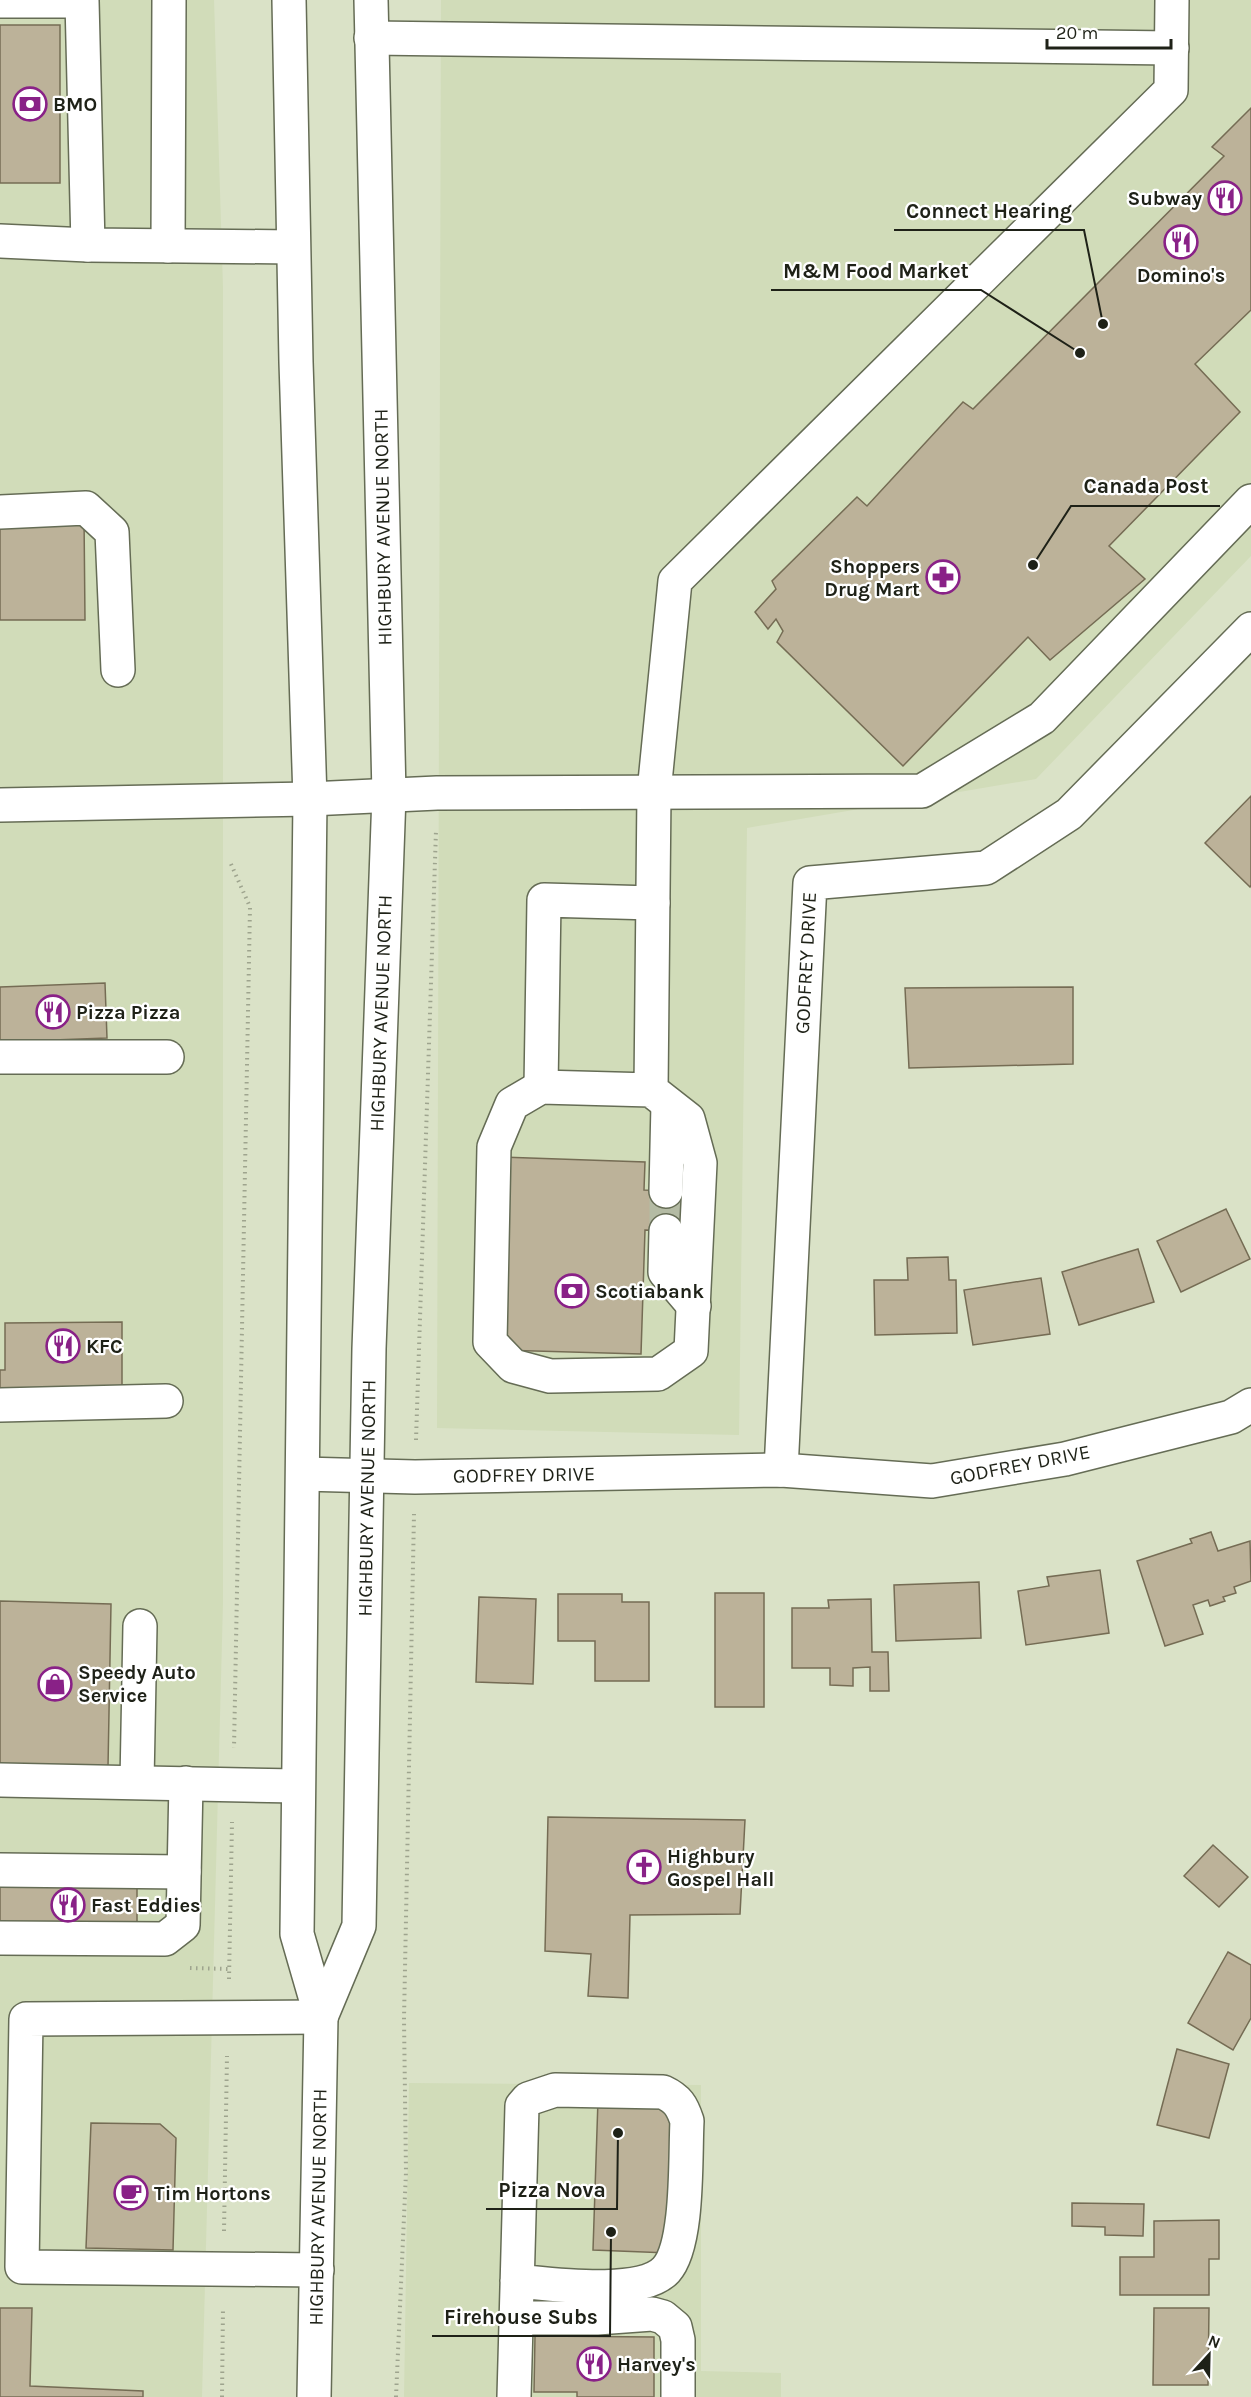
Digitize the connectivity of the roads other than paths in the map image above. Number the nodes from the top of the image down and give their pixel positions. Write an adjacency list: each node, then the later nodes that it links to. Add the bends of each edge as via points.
1 (169, 0): 10 (main road)
2 (288, 0): 11 (main road, HIGHBURY AVENUE NORTH)
3 (371, 0): 6 (main road, HIGHBURY AVENUE NORTH)
4 (1172, 0): 7 (main road)
5 (0, 1): 9 (main road, via 82,0)
6 (371, 38): 7 (main road); 17 (main road, HIGHBURY AVENUE NORTH)
7 (1172, 48): 16 (main road, via 1171,90 675,581)
8 (0, 241): 9 (main road)
9 (88, 245): 10 (main road)
10 (168, 246): 11 (main road)
11 (293, 247): 18 (main road, HIGHBURY AVENUE NORTH)
12 (1251, 501): 16 (main road, via 1042,718 922,791)
13 (0, 512): 15 (main road, via 86,508 112,532)
14 (1251, 629): 31 (main road, GODFREY DRIVE, via 1069,814 986,868 810,883)
15 (118, 670)
16 (654, 792): 17 (main road); 20 (main road)
17 (388, 795): 18 (main road); 33 (main road, HIGHBURY AVENUE NORTH)
18 (310, 799): 19 (main road); 32 (main road, HIGHBURY AVENUE NORTH)
19 (0, 805)
20 (652, 903): 23 (main road, via 544,900); 24 (main road)
21 (167, 1057): 22 (main road)
22 (0, 1058)
23 (541, 1087): 24 (main road); 27 (main road, via 512,1104 494,1147 490,1342 513,1366 550,1376 658,1374 691,1351)
24 (659, 1097): 25 (main road); 27 (main road, via 688,1119 700,1163)
25 (666, 1191)
26 (666, 1232): 27 (main road, via 665,1272)
27 (694, 1306)
28 (165, 1401): 29 (main road)
29 (0, 1405)
30 (1251, 1405): 31 (main road, GODFREY DRIVE, via 1232,1417 1065,1459 932,1481)
31 (781, 1470): 33 (main road, GODFREY DRIVE)
32 (303, 1474): 33 (main road, GODFREY DRIVE); 38 (main road, HIGHBURY AVENUE NORTH)
33 (367, 1476): 42 (main road, HIGHBURY AVENUE NORTH, via 359,1926)
34 (140, 1626): 36 (main road)
35 (0, 1780): 36 (main road)
36 (138, 1782): 37 (main road)
37 (186, 1783): 38 (main road); 40 (main road)
38 (297, 1786): 42 (main road, HIGHBURY AVENUE NORTH, via 297,1934)
39 (0, 1870): 40 (main road)
40 (184, 1872): 41 (main road, via 183,1925 165,1939)
41 (0, 1938)
42 (321, 2018): 43 (main road, HIGHBURY AVENUE NORTH); 43 (main road, via 26,2019 21,2267)
43 (316, 2271): 46 (main road, HIGHBURY AVENUE NORTH)
44 (517, 2282): 44 (main road, via 522,2106 528,2099 555,2090 663,2092 674,2097 687,2121 684,2220 675,2255 665,2271 645,2281 618,2286); 45 (main road)
45 (516, 2318): 47 (main road); 48 (main road, via 652,2314 663,2318 675,2327)
46 (314, 2397)
47 (514, 2397)
48 (678, 2397)

